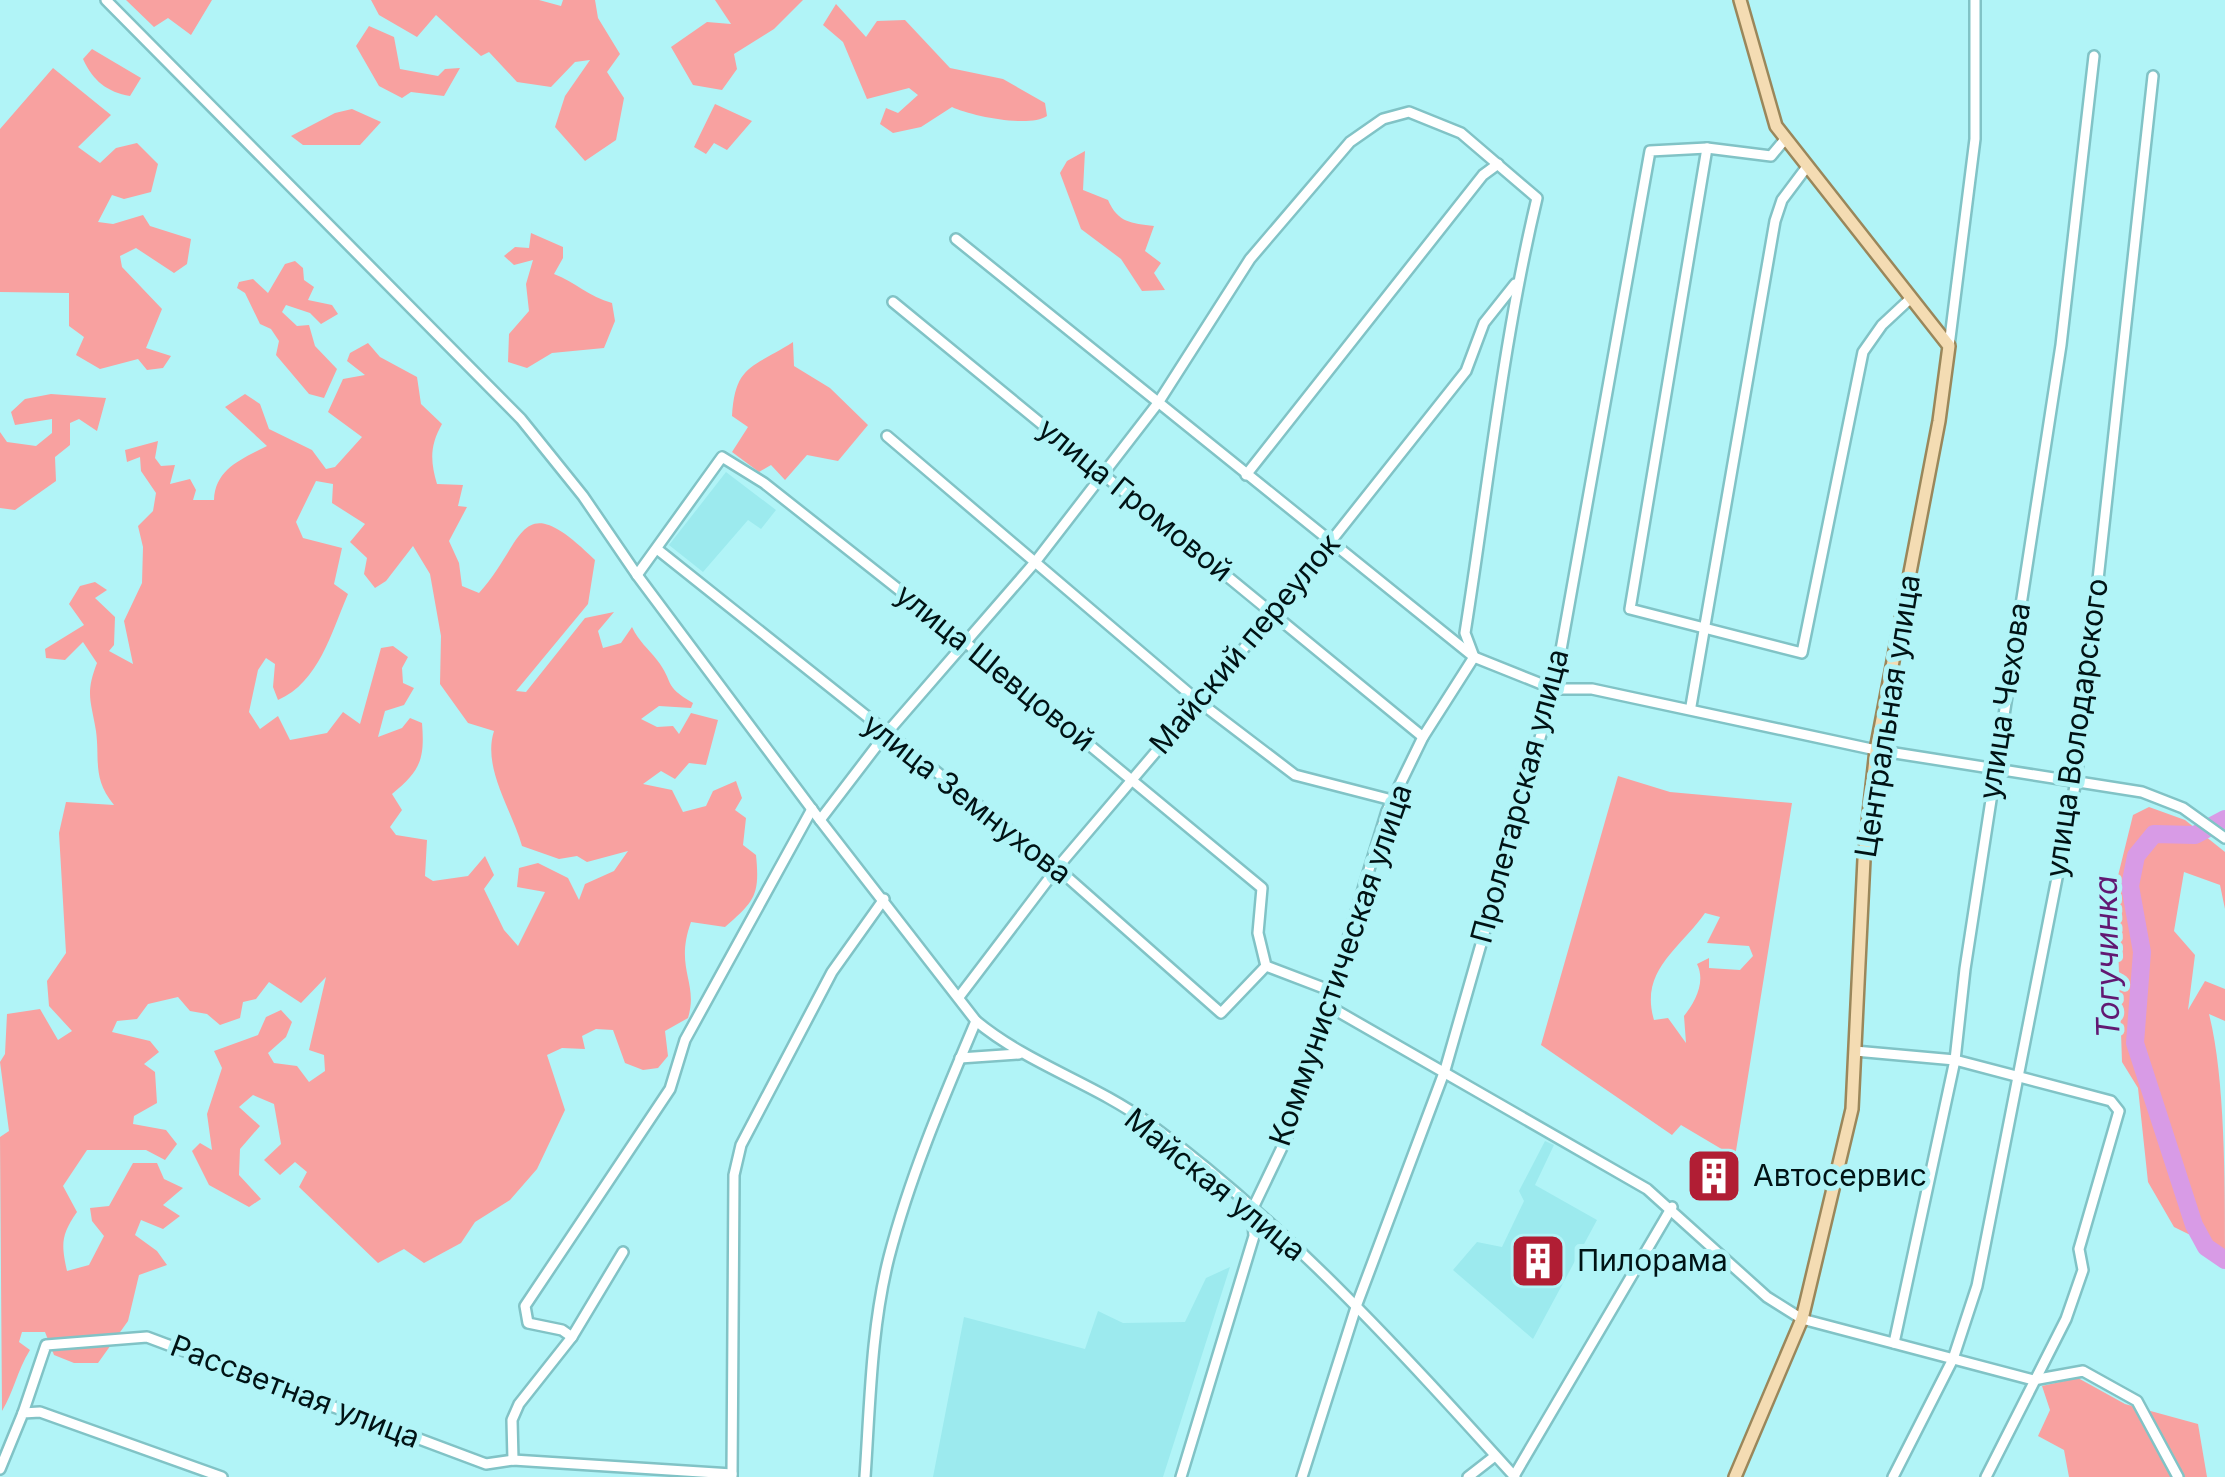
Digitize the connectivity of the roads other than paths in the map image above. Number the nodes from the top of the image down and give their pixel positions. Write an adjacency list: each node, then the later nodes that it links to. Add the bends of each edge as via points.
1 (106, 0): 22 (street, Майская улица, via 521,419)
2 (1740, 0): 6 (main road, via 1776,126)
3 (1975, 0): 14 (street, Центральная улица, via 1975,138)
4 (2094, 56): 33 (street, улица Чехова, via 2061,345)
5 (2154, 76): 35 (street, улица Володарского)
6 (1786, 138): 7 (street, via 1771,156); 9 (main road)
7 (1707, 148): 24 (street, via 1630,609); 27 (street, Пролетарская улица, via 1650,150)
8 (1498, 164): 11 (street, via 1536,198); 15 (street, via 1460,134 1409,112 1350,142 1250,259); 18 (street)
9 (1806, 168): 12 (main road); 24 (street, via 1775,221)
10 (956, 239): 15 (street)
11 (1517, 282): 19 (street, Майский переулок, via 1484,323 1466,371); 26 (street, via 1464,633)
12 (1910, 298): 14 (main road); 24 (street, via 1863,352 1802,653)
13 (893, 302): 17 (street, улица Громовой)
14 (1949, 346): 32 (main road, Центральная улица)
15 (1158, 403): 17 (street); 18 (street)
16 (887, 436): 21 (street)
17 (1103, 474): 21 (street); 23 (street, улица Громовой)
18 (1246, 475): 19 (street)
19 (1332, 540): 23 (street, Майский переулок); 26 (street)
20 (657, 549): 22 (street); 25 (street, улица Шевцовой, via 722,457); 30 (street, улица Земнухова)
21 (1036, 561): 25 (street); 28 (street)
22 (636, 575): 37 (street, Майская улица)
23 (1274, 613): 28 (street, Майский переулок); 31 (street, улица Громовой)
24 (1707, 628): 29 (street)
25 (965, 642): 30 (street); 34 (street, улица Шевцовой)
26 (1474, 657): 27 (street); 31 (street, Коммунистическая улица)
27 (1554, 689): 29 (street); 51 (street, Пролетарская улица)
28 (1198, 702): 34 (street, Майский переулок); 36 (street, via 1295,775)
29 (1690, 706): 32 (street)
30 (885, 735): 38 (street); 40 (street, улица Земнухова)
31 (1423, 737): 36 (street, Коммунистическая улица)
32 (1876, 750): 33 (street); 47 (main road, Центральная улица)
33 (1994, 771): 35 (street); 50 (street, улица Чехова)
34 (1132, 780): 40 (street, Майский переулок); 42 (street, улица Шевцовой, via 1262,888 1258,933)
35 (2076, 780): 39 (street, via 2164,798); 52 (street, улица Володарского)
36 (1392, 800): 43 (street, Коммунистическая улица)
37 (812, 809): 38 (street, Майская улица); 58 (street, via 686,1040 670,1089 525,1306 528,1324)
38 (820, 820): 41 (street, Майская улица)
39 (2221, 835)
40 (1058, 868): 42 (street, улица Земнухова, via 1222,1014); 44 (street, Майский переулок)
41 (884, 899): 44 (street, Майская улица); 67 (street, via 832,972 742,1145 734,1175)
42 (1266, 966): 43 (street)
43 (1329, 990): 45 (street, Коммунистическая улица)
44 (958, 997): 46 (street, Майская улица)
45 (1325, 1004): 51 (street); 54 (street, Коммунистическая улица, via 1287,1137)
46 (976, 1021): 48 (street, Майская улица); 49 (street)
47 (1855, 1052): 50 (street); 57 (main road, Центральная улица, via 1852,1108)
48 (1022, 1054): 49 (street); 54 (street, Майская улица, via 1145,1121)
49 (960, 1058): 71 (street, via 926,1139 889,1259)
50 (1955, 1060): 52 (street); 59 (street, улица Чехова)
51 (1444, 1070): 53 (street); 56 (street, Пролетарская улица)
52 (2018, 1078): 60 (street, улица Володарского, via 1977,1286); 61 (street, via 2112,1101 2118,1110 2080,1249 2083,1270 2066,1319)
53 (1672, 1207): 57 (street, via 1767,1297); 68 (street)
54 (1252, 1210): 56 (street, Майская улица); 72 (street, Коммунистическая улица, via 1254,1236)
55 (623, 1252): 58 (street)
56 (1357, 1304): 63 (street, Майская улица); 73 (street, Пролетарская улица)
57 (1802, 1318): 59 (street); 75 (main road, Центральная улица)
58 (572, 1336): 64 (street, via 519,1404 512,1420)
59 (1894, 1343): 60 (street)
60 (1954, 1359): 61 (street); 76 (street, улица Володарского)
61 (2032, 1380): 77 (street); 78 (street, via 2083,1371 2138,1400)
62 (23, 1413): 65 (street, Рассветная улица, via 46,1345 147,1337); 66 (street); 69 (street, via 40,1412)
63 (1495, 1456): 68 (street, Майская улица); 74 (street)
64 (513, 1460): 65 (street, Рассветная улица); 67 (street, Рассветная улица)
65 (486, 1464): 70 (street)
66 (0, 1469)
67 (732, 1476)
68 (1514, 1476)
69 (222, 1477)
70 (486, 1477)
71 (865, 1477)
72 (1181, 1477)
73 (1302, 1477)
74 (1468, 1477)
75 (1735, 1477)
76 (1893, 1477)
77 (1986, 1477)
78 (2178, 1477)

